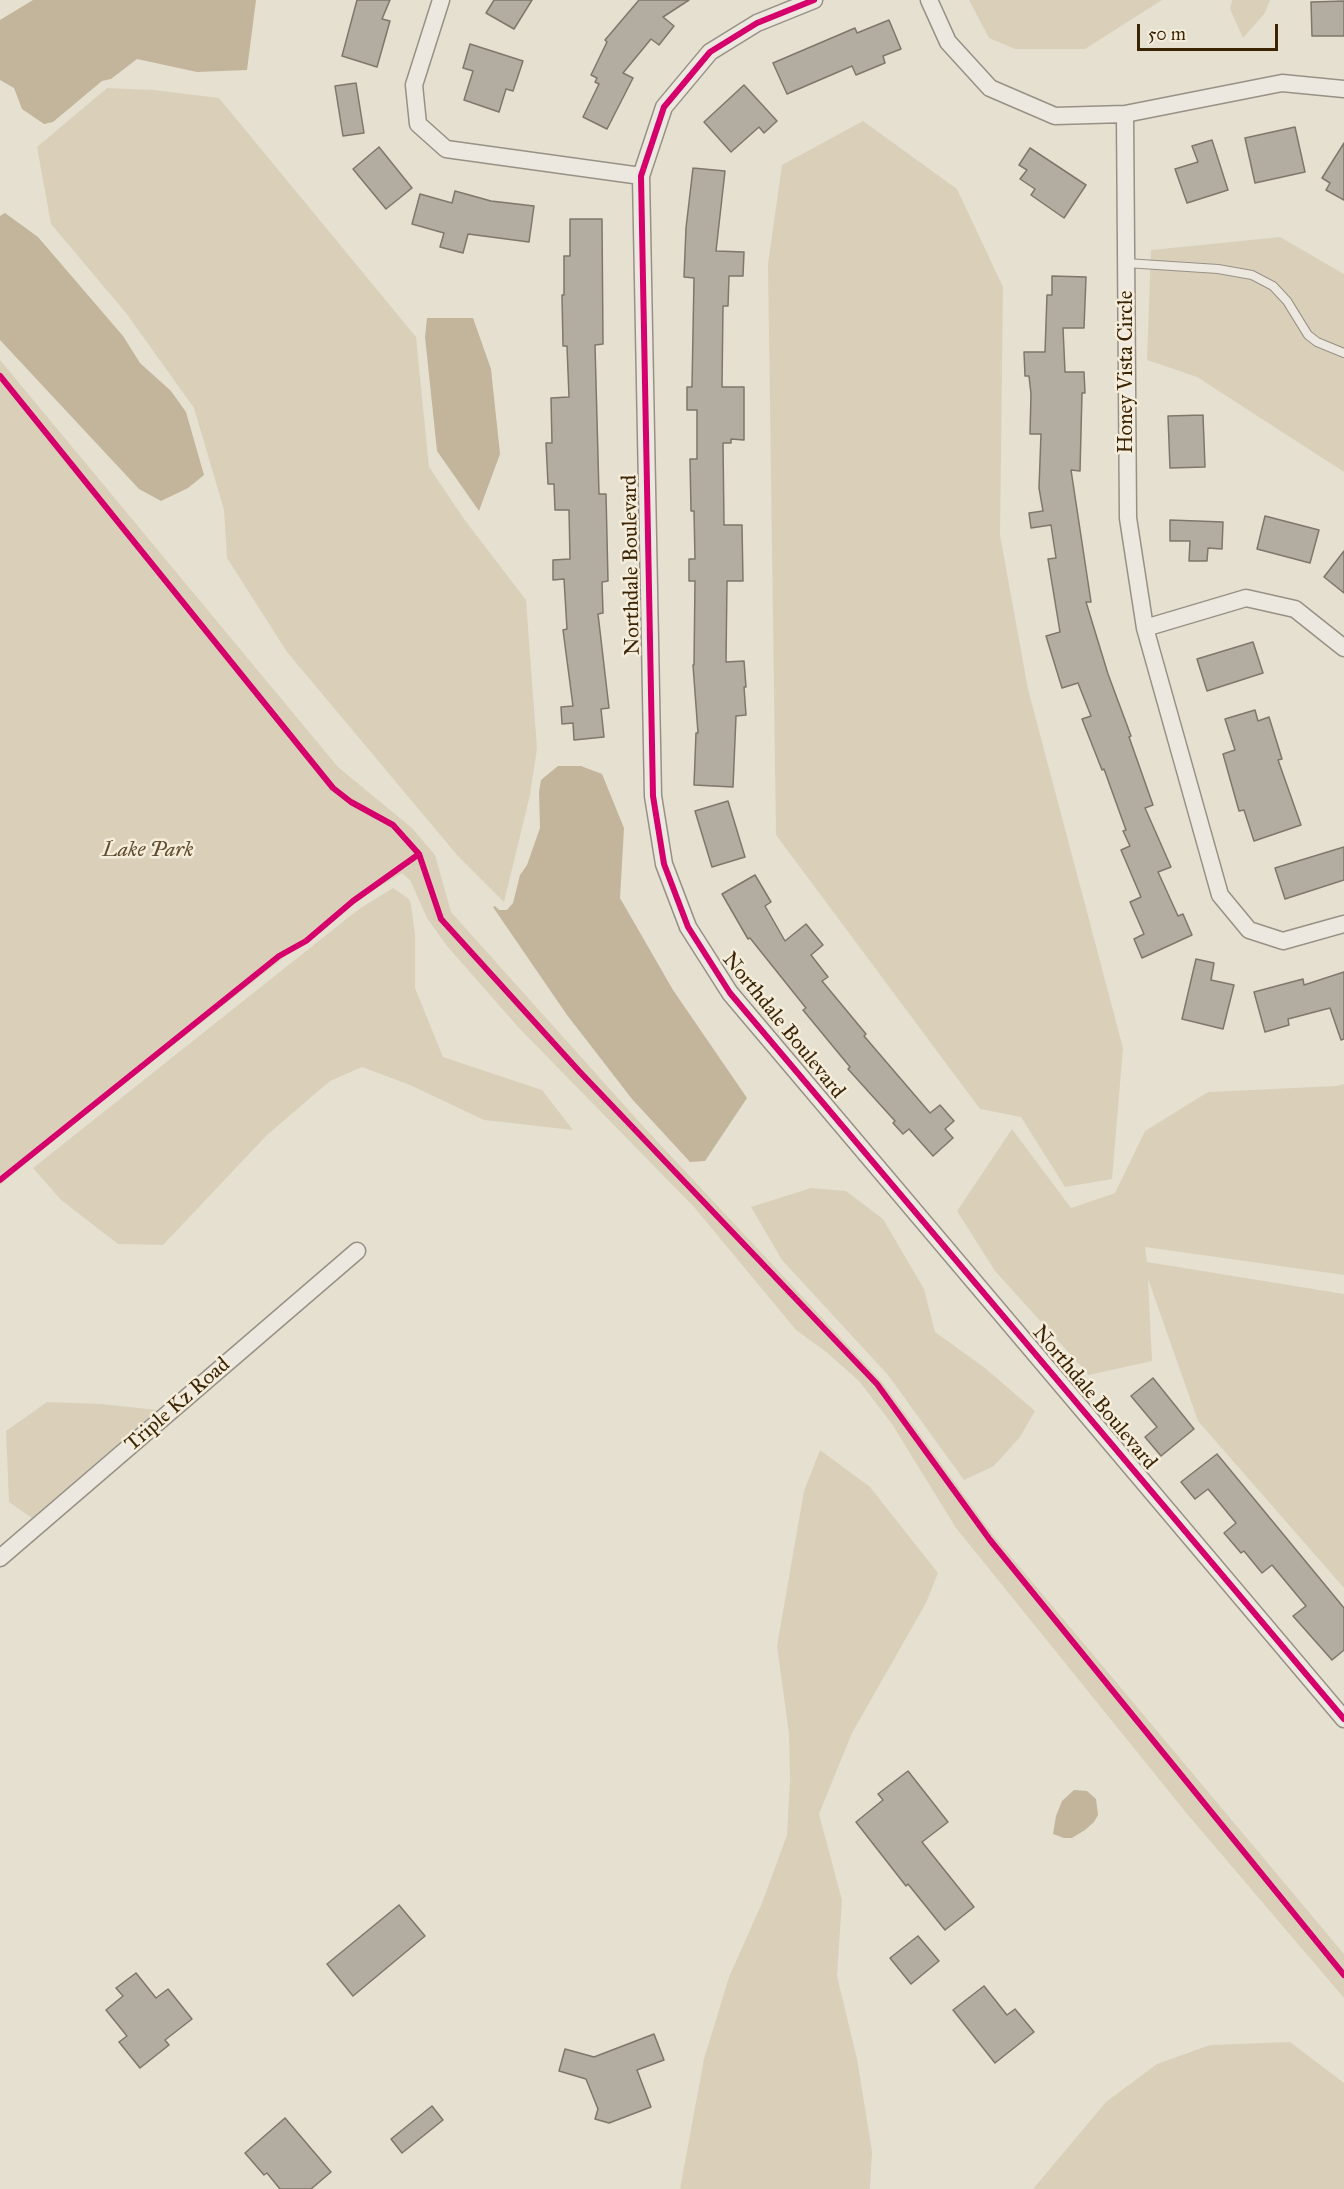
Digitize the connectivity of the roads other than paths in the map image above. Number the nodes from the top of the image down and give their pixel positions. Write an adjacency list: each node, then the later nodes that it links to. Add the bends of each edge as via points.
1 (441, 0): 6 (street, via 414,85 418,124 446,149)
2 (814, 0): 6 (street, Northdale Boulevard, via 757,23 710,52 664,107)
3 (930, 0): 5 (street, via 948,42 990,88 1054,116)
4 (1344, 89): 5 (street, via 1282,83)
5 (1125, 114): 7 (street, Honey Vista Circle)
6 (641, 176): 14 (street, Northdale Boulevard, via 653,796 664,864 688,927 730,993)
7 (1126, 263): 8 (lane, via 1218,268 1252,275 1273,286 1287,301 1308,335); 9 (street, Honey Vista Circle, via 1128,518)
8 (1344, 353)
9 (1145, 628): 10 (street, via 1246,598 1295,609); 11 (street, Honey Vista Circle, via 1220,895 1249,930 1283,940)
10 (1344, 648)
11 (1344, 924)
12 (357, 1251): 13 (street, Triple Kz Road)
13 (0, 1558)
14 (1344, 1719)

